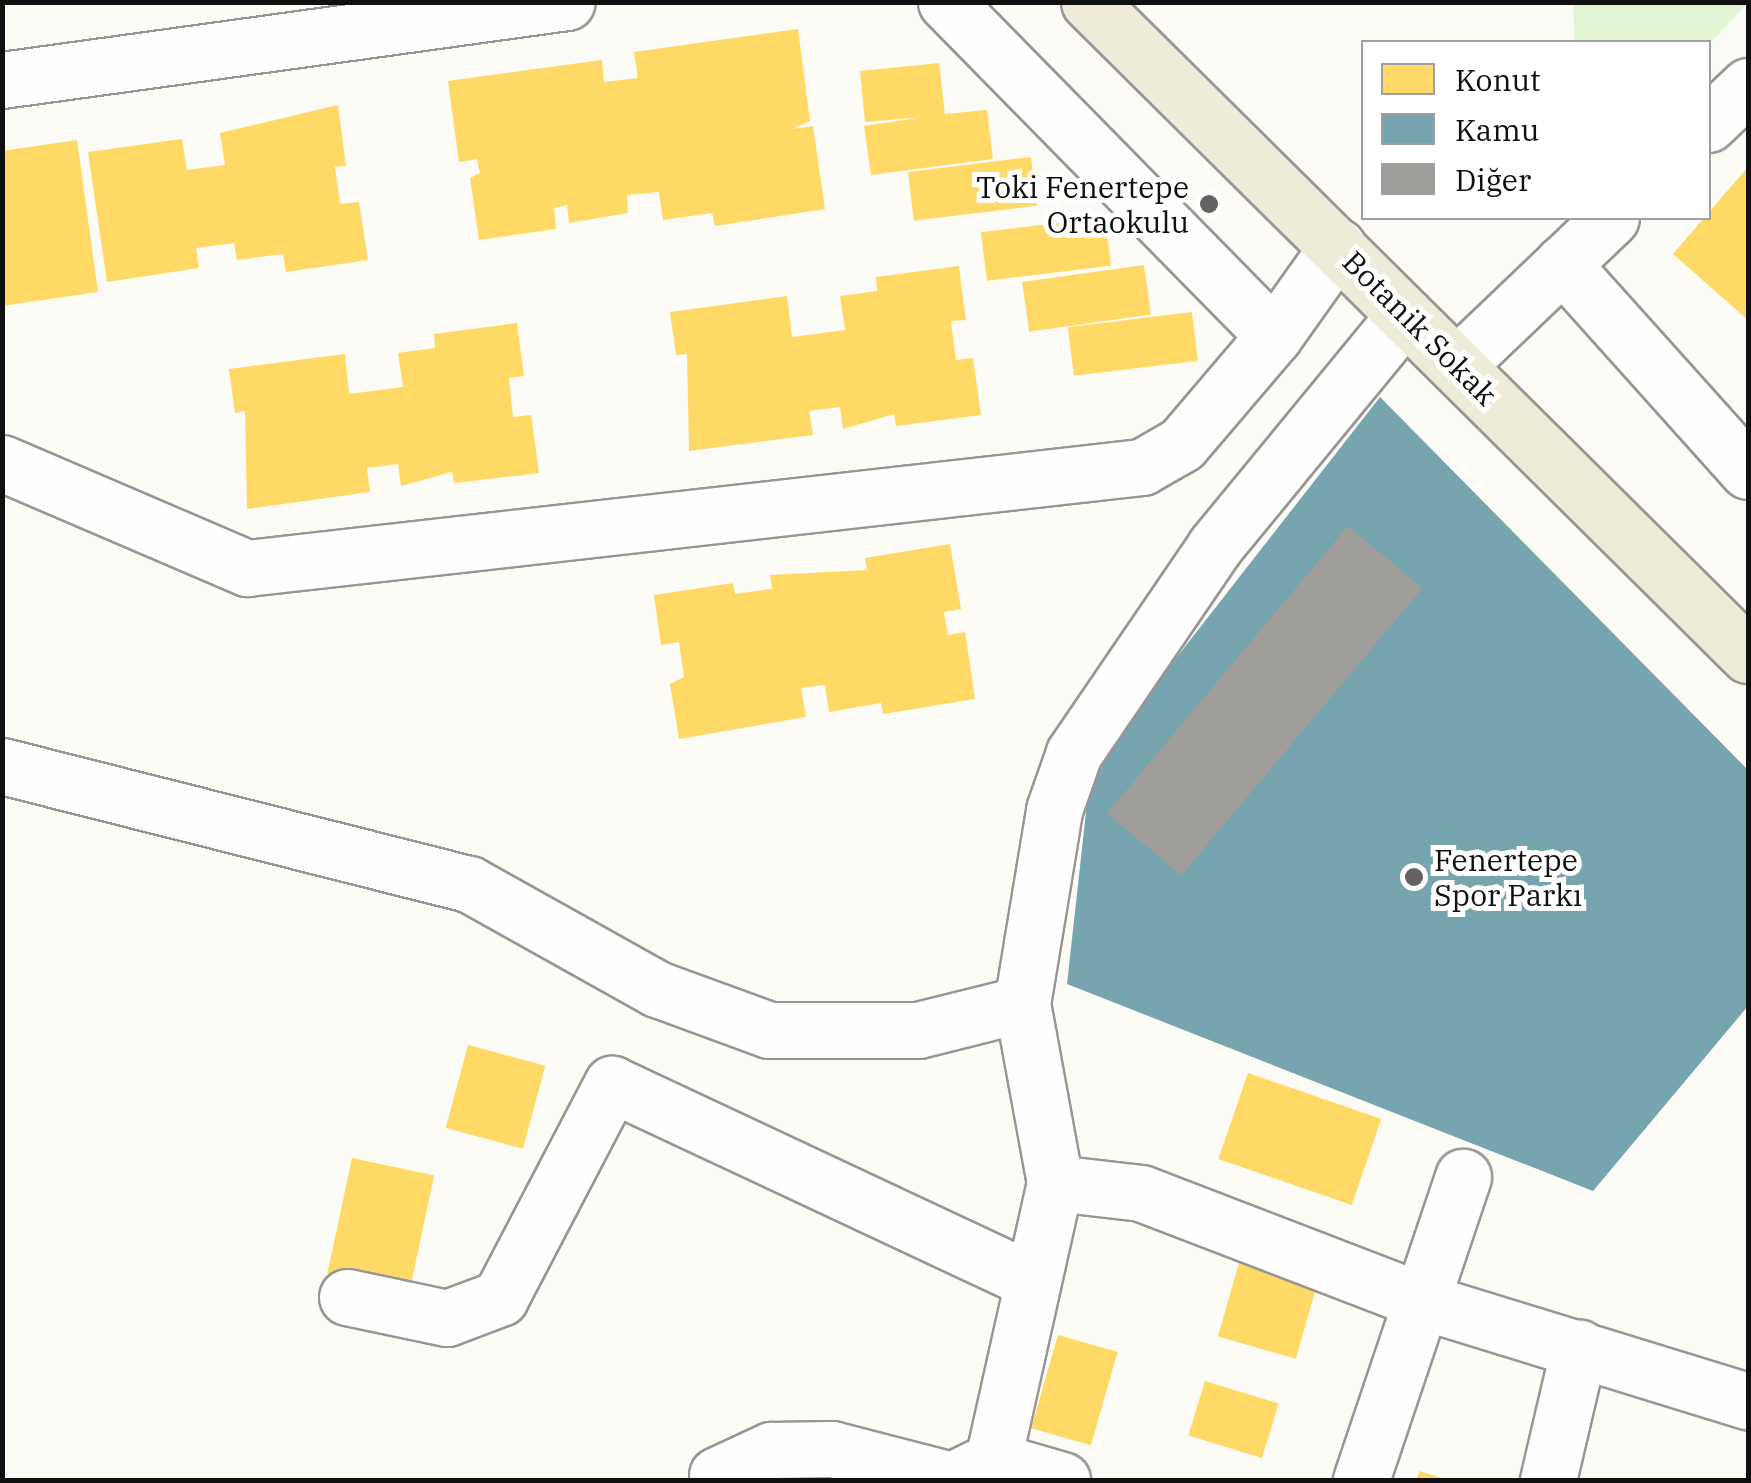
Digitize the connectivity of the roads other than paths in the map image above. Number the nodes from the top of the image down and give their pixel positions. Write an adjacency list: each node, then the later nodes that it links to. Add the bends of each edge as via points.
1 (567, 2): 4 (street)
2 (946, 2): 11 (street)
3 (1089, 2): 8 (main road, Botanik Sokak)
4 (2, 80)
5 (1748, 86): 6 (street)
6 (1711, 121)
7 (1608, 220): 9 (street)
8 (1338, 246): 10 (main road, Botanik Sokak); 11 (street)
9 (1562, 264): 12 (street); 14 (street)
10 (1405, 315): 12 (main road, Botanik Sokak); 17 (street, via 1214,546 1074,753 1054,810)
11 (1274, 336): 13 (street, via 1182,444 1142,468 247,568)
12 (1457, 365): 15 (main road, Botanik Sokak)
13 (2, 462)
14 (1748, 471)
15 (1748, 655)
16 (2, 766): 17 (street, via 469,884 657,990 769,1030 918,1030)
17 (1022, 1004): 19 (street)
18 (1463, 1177): 22 (street)
19 (1055, 1183): 20 (street); 22 (street, via 1141,1193)
20 (1029, 1280): 21 (street, via 612,1084 500,1298 447,1318); 25 (street)
21 (347, 1297)
22 (1422, 1301): 23 (street); 28 (street)
23 (1579, 1348): 24 (street); 29 (street)
24 (1748, 1401)
25 (966, 1474): 26 (street, via 832,1449 771,1450); 27 (street)
26 (717, 1476)
27 (1055, 1479)
28 (1361, 1480)
29 (1548, 1480)

